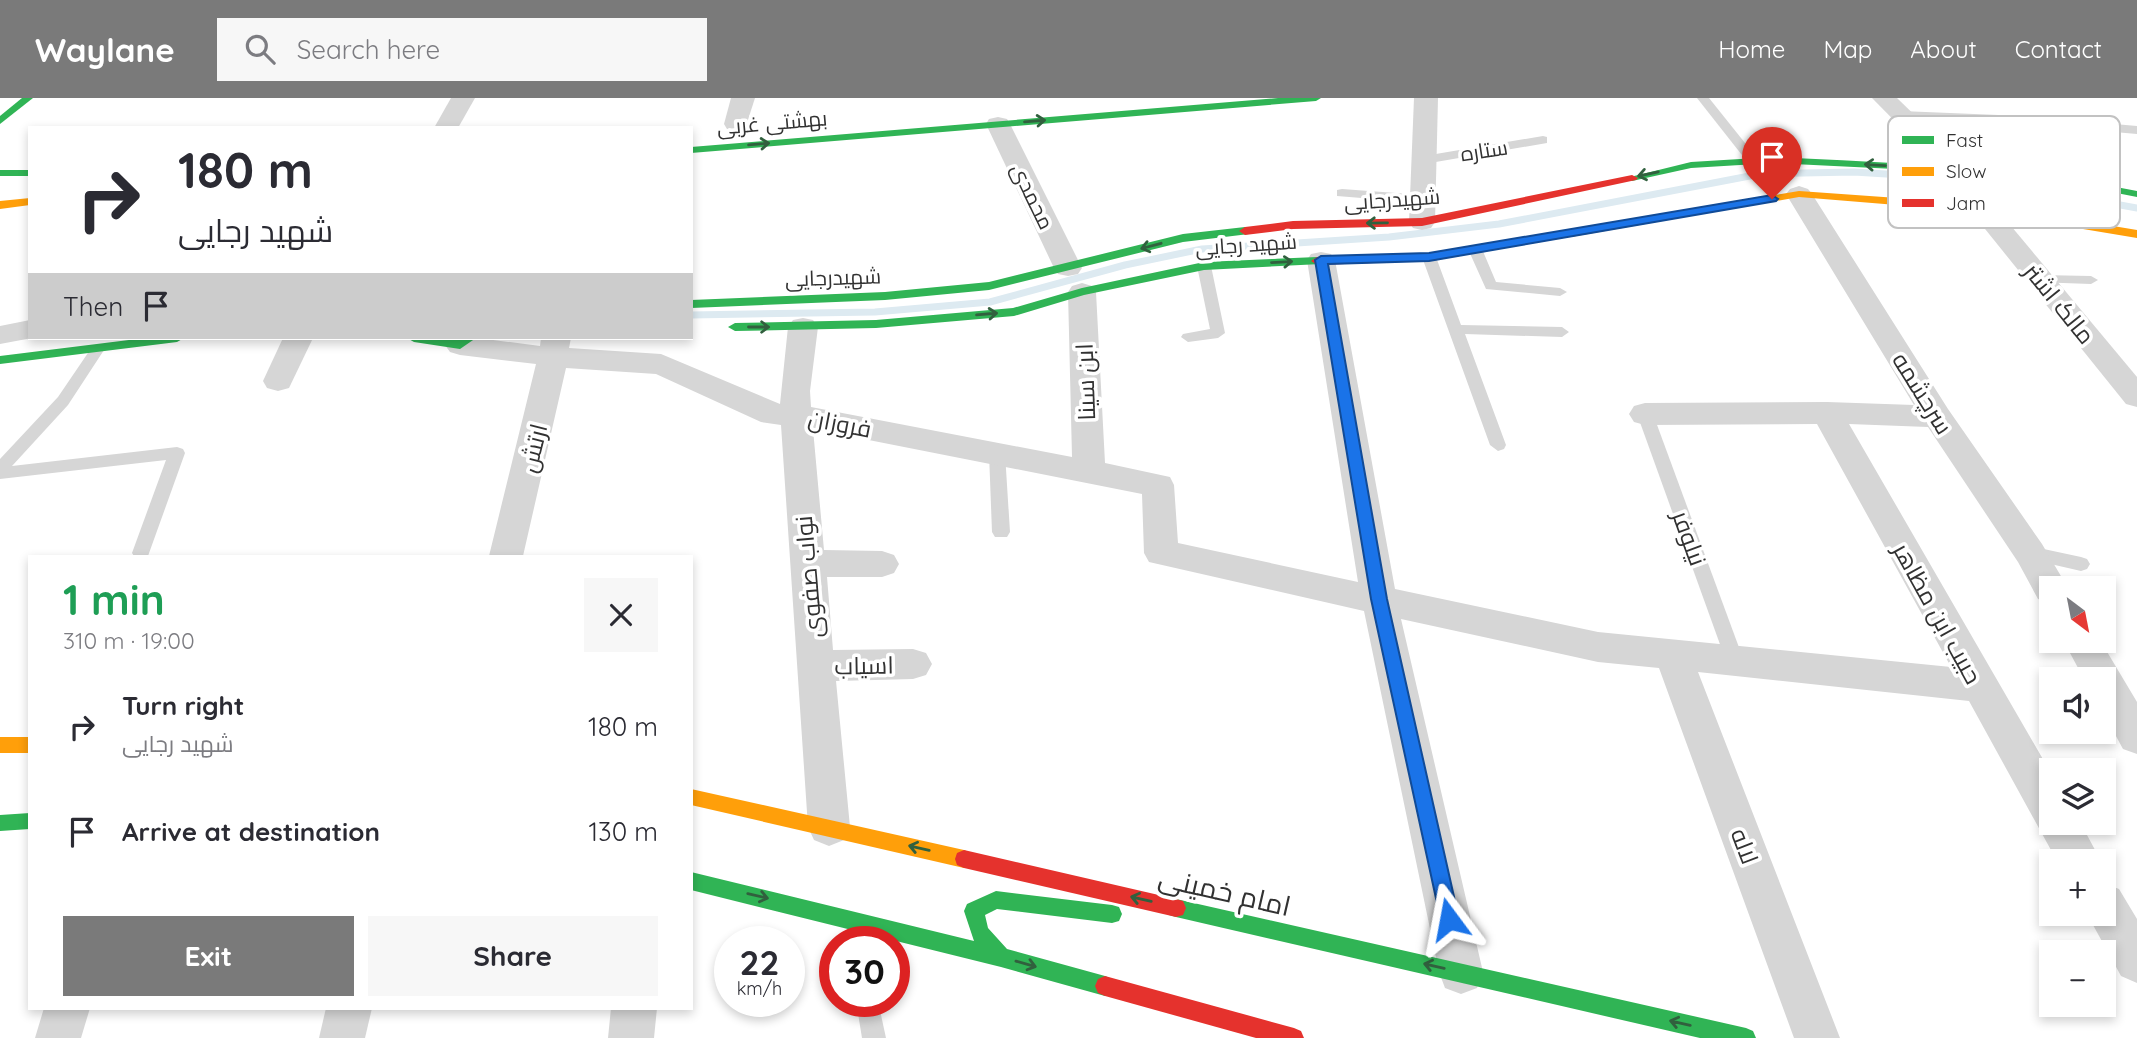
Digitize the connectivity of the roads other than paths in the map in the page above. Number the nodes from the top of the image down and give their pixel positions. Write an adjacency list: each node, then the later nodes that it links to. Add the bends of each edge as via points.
1 (21, 98): 10 (street)
2 (28, 98): 12 (street)
3 (463, 98): 15 (street)
4 (743, 98): 13 (street)
5 (1316, 98): 8 (street, بهشتی غربی)
6 (1426, 98): 18 (street)
7 (1703, 98): 19 (lane)
8 (1195, 103): 14 (street, بهشتی غربی, one-way to 8)
9 (1893, 106): 11 (lane)
10 (0, 108)
11 (1986, 116)
12 (0, 121)
13 (737, 124)
14 (998, 124): 17 (street, بهشتی غربی, one-way to 14); 36 (street, محمدی)
15 (447, 126)
16 (1543, 140): 18 (lane, ستاره)
17 (693, 150)
18 (1424, 160): 30 (street)
19 (1752, 161): 20 (street, شهیدرجایی, one-way to 19); 30 (street, شهیدرجایی, one-way to 30, via 1691,165)
20 (1888, 166)
21 (0, 173): 22 (street)
22 (28, 173)
23 (1342, 193): 30 (lane)
24 (1799, 194): 26 (street, شهید رجایی); 32 (street, شهید رجایی); 59 (street, سرچشمه)
25 (28, 201): 27 (street)
26 (1888, 201)
27 (0, 205)
28 (1998, 228): 35 (street, مالک اشتر)
29 (2101, 228): 31 (street, شهید رجایی)
30 (1425, 231): 32 (street, شهید رجایی); 33 (street, شهید رجایی); 36 (street, شهیدرجایی, one-way to 36, via 1293,225 1184,238); 43 (lane)
31 (2137, 234)
32 (1475, 249): 38 (lane, via 1491,286)
33 (1321, 260): 34 (street, شهید رجایی, one-way to 33); 72 (street)
34 (1204, 266): 36 (street, شهید رجایی); 46 (lane, via 1218,332)
35 (2040, 279): 37 (lane); 55 (street, مالک اشتر)
36 (1075, 280): 39 (street, شهیدرجایی, via 885,296); 41 (street, شهید رجایی, one-way to 36, via 1014,312); 63 (street, ابن سینا)
37 (2091, 280)
38 (1560, 292)
39 (693, 304)
40 (716, 327): 41 (street, شهید رجایی, one-way to 41)
41 (803, 327): 58 (street, نواب صفوی)
42 (28, 329): 45 (street)
43 (1455, 329): 44 (lane); 60 (lane)
44 (1562, 332)
45 (0, 335)
46 (1188, 337)
47 (164, 340): 52 (street)
48 (297, 340): 54 (street)
49 (440, 340): 50 (street)
50 (465, 342): 51 (street, فروزان)
51 (555, 347): 58 (street, فروزان, via 661,364 772,414); 67 (street, ارتش)
52 (97, 350): 53 (street); 62 (lane, via 62,401)
53 (0, 360)
54 (278, 381)
55 (2137, 397)
56 (1827, 413): 57 (street); 59 (street); 77 (street, حبیب ابن مظاهر)
57 (1646, 414): 74 (lane, نیلوفر)
58 (796, 415): 61 (street, فروزان); 68 (street, نواب صفوی)
59 (1937, 417): 66 (street, سرچشمه)
60 (1497, 444)
61 (997, 453): 63 (street, فروزان); 64 (lane)
62 (0, 471): 65 (lane, via 177,453)
63 (1088, 471): 72 (street, فروزان, via 1158,485 1161,553)
64 (1001, 532)
65 (141, 553)
66 (2030, 553): 70 (lane); 71 (street, سرچشمه)
67 (506, 555)
68 (806, 563): 69 (street); 76 (street, نواب صفوی)
69 (881, 564)
70 (2081, 564)
71 (2043, 576)
72 (1379, 599): 73 (street, via 1598,647); 94 (street)
73 (1673, 655): 74 (street); 105 (street, لاله)
74 (1735, 661): 77 (street)
75 (913, 664): 76 (street, اسیاب)
76 (815, 666): 86 (street, نواب صفوی)
77 (1979, 686): 82 (street, حبیب ابن مظاهر)
78 (2116, 701): 79 (street)
79 (2137, 737)
80 (28, 745): 81 (street)
81 (0, 746)
82 (2039, 790)
83 (693, 797): 86 (street, امام خمینی)
84 (28, 821): 85 (street)
85 (0, 823)
86 (829, 827): 88 (street, امام خمینی, one-way to 86)
87 (693, 881): 89 (street, one-way to 89)
88 (1197, 912): 92 (street, via 1130,917 996,900 974,911 980,933); 94 (street, امام خمینی, one-way to 88)
89 (851, 919): 91 (lane); 92 (street)
90 (2116, 924): 93 (street)
91 (853, 926)
92 (1001, 957): 99 (street, one-way to 99)
93 (2137, 961)
94 (1461, 972): 104 (street, امام خمینی, one-way to 94)
95 (66, 1010): 100 (street)
96 (349, 1010): 101 (street)
97 (634, 1010): 102 (street)
98 (870, 1017): 103 (lane)
99 (1288, 1037)
100 (58, 1038)
101 (342, 1038)
102 (631, 1038)
103 (874, 1038)
104 (1746, 1038)
105 (1817, 1038)

